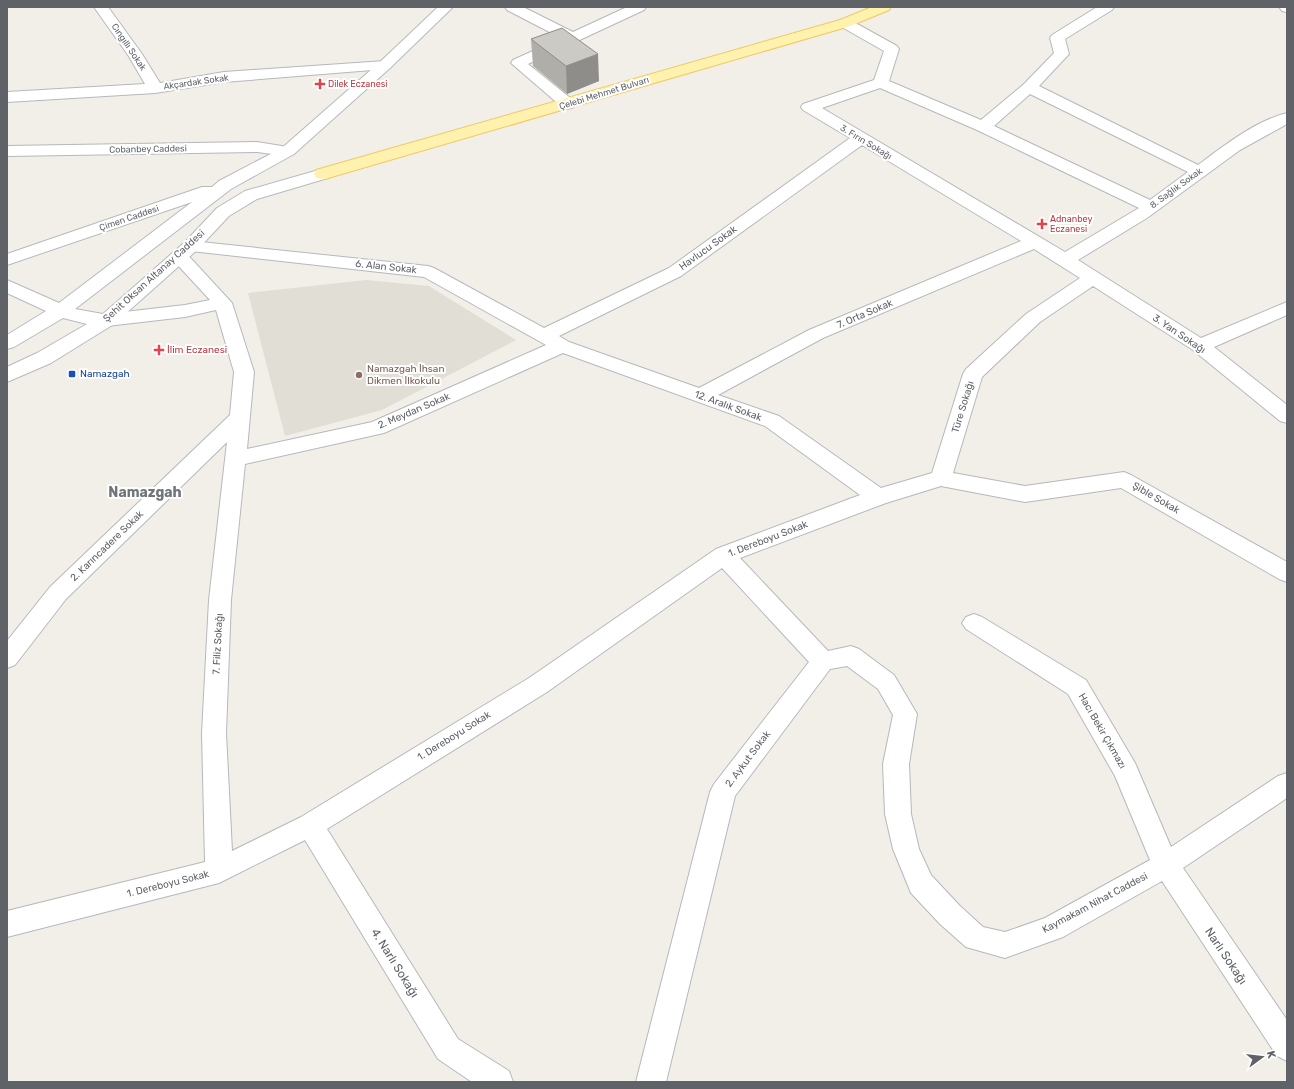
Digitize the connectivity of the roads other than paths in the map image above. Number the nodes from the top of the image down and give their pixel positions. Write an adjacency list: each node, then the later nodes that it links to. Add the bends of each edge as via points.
1 (101, 7): 12 (street, Cıngıllı Sokak, via 135,54)
2 (446, 7): 9 (street)
3 (512, 7): 8 (street)
4 (884, 7): 7 (main road, Çelebi Mehmet Bulvarı)
5 (1107, 7): 11 (street, via 1057,38 1062,54)
6 (635, 8): 8 (street)
7 (845, 23): 10 (street, via 892,49); 14 (main road, Çelebi Mehmet Bulvarı)
8 (573, 38): 14 (street, via 518,63)
9 (385, 65): 12 (street, Akçardak Sokak, via 224,77); 19 (street)
10 (881, 83): 16 (street); 17 (street, 3. Fırın Sokağı, via 809,107)
11 (1029, 87): 16 (street); 20 (street)
12 (155, 88): 13 (street, Akçardak Sokak)
13 (7, 96)
14 (568, 104): 21 (main road, Çelebi Mehmet Bulvarı)
15 (1287, 118): 20 (street, 8. Sağlık Sokak, via 1266,126)
16 (983, 127): 24 (street)
17 (860, 139): 25 (street, 3. Fırın Sokağı); 35 (street, Havlucu Sokak, via 675,272)
18 (7, 151): 19 (street, Cobanbey Caddesi, via 256,147)
19 (288, 151): 22 (street)
20 (1198, 172): 24 (street, 8. Sağlık Sokak)
21 (322, 174): 23 (street, Şehit Oksan Altanay Caddesi)
22 (225, 185): 23 (street); 27 (street, Çimen Caddesi); 33 (street)
23 (251, 195): 26 (street, Şehit Oksan Altanay Caddesi, via 223,212)
24 (1151, 207): 28 (street, 8. Sağlık Sokak)
25 (1035, 242): 28 (street, 3. Fırın Sokağı); 40 (street, 7. Orta Sokak, via 816,334)
26 (185, 251): 31 (street); 34 (street, Şehit Oksan Altanay Caddesi); 35 (street, 6. Alan Sokak, via 428,272)
27 (7, 260)
28 (1065, 260): 29 (street, 3. Yan Sokağı)
29 (1093, 277): 38 (street, 3. Yan Sokağı); 44 (street, Türe Sokağı, via 1033,318 973,374)
30 (7, 286): 33 (street)
31 (223, 303): 34 (street, via 185,311); 42 (street, via 244,372)
32 (1287, 308): 38 (street)
33 (60, 311): 34 (street, via 79,317); 36 (street)
34 (107, 320): 39 (street, Şehit Oksan Altanay Caddesi, via 44,358)
35 (543, 336): 37 (street, 6. Alan Sokak)
36 (7, 344)
37 (562, 346): 40 (street, 12. Aralık Sokak); 43 (street, 2. Meydan Sokak, via 377,428)
38 (1200, 346): 41 (street, 3. Yan Sokağı)
39 (7, 375)
40 (700, 396): 45 (street, 12. Aralık Sokak, via 772,421)
41 (1287, 416)
42 (240, 417): 43 (street, 7. Filiz Sokağı); 49 (street, 2. Karıncadere Sokak, via 58,593)
43 (236, 459): 54 (street, 7. Filiz Sokağı, via 220,600 214,733)
44 (941, 478): 45 (street); 47 (street, Şible Sokak, via 1025,494 1124,480)
45 (878, 497): 46 (street, 1. Dereboyu Sokak)
46 (724, 555): 50 (street); 52 (street, 1. Dereboyu Sokak, via 538,685)
47 (1287, 572)
48 (974, 623): 53 (street, Hacı Bekir Çıkmazı, via 1077,687 1126,771)
49 (7, 658)
50 (823, 661): 53 (street, Kaymakam Nihat Caddesi, via 851,656 886,682 905,714 896,764 898,814 906,849 921,884 976,938 1005,945 1053,928); 58 (street, 2. Aykut Sokak, via 723,792)
51 (1287, 784): 53 (street, Kaymakam Nihat Caddesi)
52 (310, 825): 54 (street, 1. Dereboyu Sokak); 57 (street, 4. Narlı Sokağı, via 448,1049)
53 (1166, 865): 56 (street, Narlı Sokağı)
54 (219, 871): 55 (street, 1. Dereboyu Sokak)
55 (7, 924)
56 (1287, 1046)
57 (498, 1082)
58 (651, 1082)

